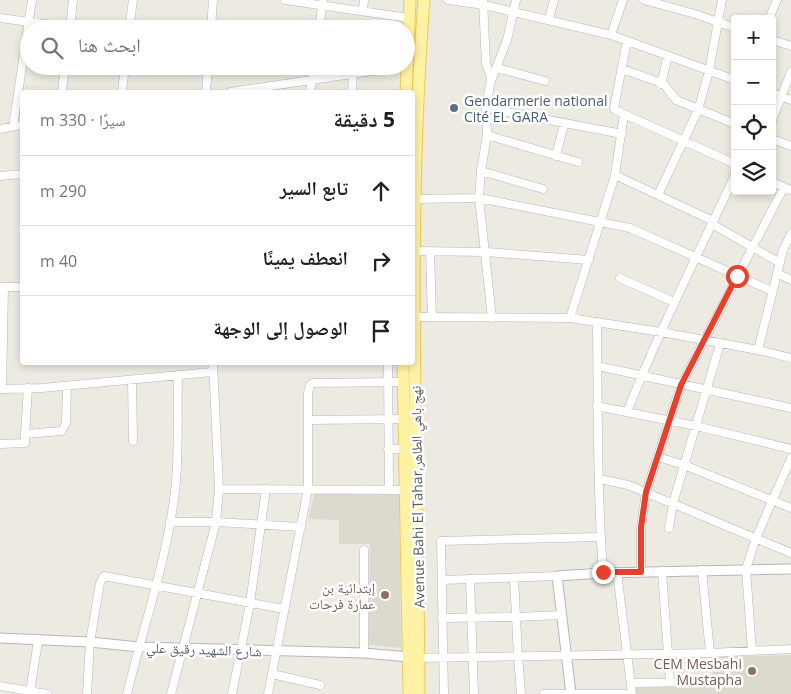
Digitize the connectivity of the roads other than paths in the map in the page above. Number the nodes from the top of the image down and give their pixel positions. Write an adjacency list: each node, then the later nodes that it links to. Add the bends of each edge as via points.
1 (32, 0): 23 (street)
2 (73, 0): 24 (street)
3 (133, 0): 25 (street)
4 (213, 0): 26 (street)
5 (285, 0): 17 (street)
6 (364, 0): 18 (street)
7 (410, 0): 22 (main road)
8 (424, 0): 81 (main road, Avenue Bahi El Tahar,نهج باهي الطاهر)
9 (448, 0): 16 (street)
10 (516, 0): 19 (street)
11 (554, 0): 28 (street)
12 (623, 0): 32 (street)
13 (644, 0): 30 (street)
14 (722, 0): 30 (street)
15 (777, 0): 20 (street)
16 (483, 2): 19 (street); 52 (street)
17 (323, 3): 18 (street); 27 (street)
18 (363, 12): 22 (street)
19 (513, 12): 28 (street); 37 (street)
20 (771, 15)
21 (0, 18): 29 (street)
22 (409, 18)
23 (29, 20)
24 (71, 20)
25 (131, 20)
26 (212, 20)
27 (320, 20)
28 (549, 20): 32 (street)
29 (20, 21)
30 (718, 22): 31 (street); 39 (street)
31 (731, 27)
32 (611, 35): 33 (street)
33 (628, 41): 36 (street); 38 (street)
34 (776, 41): 35 (street)
35 (791, 46)
36 (668, 56): 39 (street); 53 (street)
37 (497, 68): 51 (street); 52 (street)
38 (622, 68): 53 (street); 67 (street, via 614,108)
39 (709, 71): 49 (street); 65 (street)
40 (791, 72): 62 (street)
41 (21, 75): 71 (street)
42 (64, 75): 54 (street)
43 (124, 75): 55 (street)
44 (207, 75): 56 (street)
45 (313, 75): 50 (street)
46 (346, 75): 50 (street)
47 (353, 75): 59 (street)
48 (406, 75): 60 (main road)
49 (731, 79)
50 (312, 80): 57 (street); 58 (street)
51 (545, 81)
52 (490, 83): 64 (street)
53 (661, 84): 65 (street, via 676,100)
54 (62, 90)
55 (122, 90)
56 (206, 90)
57 (266, 90)
58 (310, 90)
59 (352, 90)
60 (406, 90)
61 (776, 95): 62 (street)
62 (782, 97): 63 (street); 66 (street)
63 (791, 100)
64 (486, 108): 69 (street); 74 (street)
65 (698, 110): 68 (street); 76 (street)
66 (776, 111)
67 (624, 114): 73 (street); 76 (street)
68 (731, 122)
69 (564, 124): 73 (street); 78 (street)
70 (20, 125): 71 (street)
71 (13, 127): 72 (street)
72 (0, 129)
73 (622, 134): 84 (street)
74 (487, 135): 78 (street); 82 (street)
75 (776, 140): 77 (street)
76 (684, 141): 80 (street); 90 (street)
77 (791, 146)
78 (556, 156): 79 (street)
79 (578, 162)
80 (731, 162)
81 (415, 164)
82 (480, 171): 89 (street); 91 (street)
83 (20, 174): 85 (street)
84 (615, 175): 90 (street); 93 (street)
85 (0, 176)
86 (731, 183): 94 (street)
87 (776, 184): 88 (street)
88 (788, 189): 96 (street)
89 (543, 190)
90 (658, 195): 94 (street)
91 (479, 198): 92 (street); 93 (street); 99 (street)
92 (415, 199)
93 (601, 221): 100 (street, via 639,232); 101 (street)
94 (712, 223): 96 (street); 100 (street)
95 (791, 234): 102 (street)
96 (752, 248): 102 (street); 104 (street)
97 (415, 251): 98 (street)
98 (430, 251): 99 (street); 112 (street)
99 (486, 252): 101 (street); 113 (street)
100 (695, 256): 104 (street); 110 (street)
101 (589, 260): 114 (street)
102 (780, 263): 103 (street)
103 (777, 273): 106 (street); 109 (street)
104 (737, 276): 109 (street); 117 (street)
105 (620, 278): 110 (street)
106 (791, 280)
107 (2, 287): 108 (street); 118 (street)
108 (20, 287)
109 (772, 292): 120 (street)
110 (674, 302): 116 (street)
111 (415, 317): 112 (street)
112 (432, 317): 113 (street)
113 (492, 318): 114 (street)
114 (570, 318): 115 (street)
115 (597, 322): 116 (street); 126 (street)
116 (661, 332): 117 (street); 129 (street)
117 (703, 341): 119 (street); 133 (street)
118 (1, 342): 136 (street)
119 (720, 344): 120 (street); 137 (street)
120 (758, 350): 121 (street)
121 (791, 358)
122 (213, 365): 127 (street)
123 (388, 365): 131 (street)
124 (403, 365): 132 (main road, Avenue Bahi El Tahar,نهج باهي الطاهر)
125 (414, 365): 209 (main road, Avenue Bahi El Tahar,نهج باهي الطاهر)
126 (598, 366): 129 (street); 138 (street)
127 (212, 372): 128 (street); 156 (street)
128 (178, 375): 130 (street); 165 (street, via 176,481)
129 (641, 376): 133 (street); 140 (street)
130 (132, 380): 134 (street); 147 (street)
131 (388, 382): 132 (street); 141 (street); 143 (street, via 311,384)
132 (403, 382): 142 (main road, Avenue Bahi El Tahar,نهج باهي الطاهر)
133 (681, 385): 137 (street); 144 (street)
134 (67, 386): 135 (street); 146 (street, via 66,423 62,431)
135 (28, 388): 136 (street); 146 (street)
136 (1, 389)
137 (706, 389): 139 (street); 145 (street)
138 (597, 406): 140 (street); 155 (street)
139 (791, 408)
140 (627, 412): 144 (street)
141 (388, 419): 142 (street); 143 (street); 149 (street)
142 (403, 419): 150 (main road, Avenue Bahi El Tahar,نهج باهي الطاهر)
143 (308, 420): 158 (street)
144 (669, 420): 145 (street); 152 (street)
145 (696, 426): 151 (street); 154 (street)
146 (25, 434): 148 (street, via 25,443)
147 (133, 441)
148 (0, 444)
149 (388, 449): 150 (street); 159 (street)
150 (404, 449): 160 (main road, Avenue Bahi El Tahar,نهج باهي الطاهر)
151 (791, 449)
152 (658, 457): 154 (street); 161 (street)
153 (791, 458): 162 (street)
154 (684, 465): 162 (street); 163 (street)
155 (600, 480): 161 (street, via 620,482); 170 (street)
156 (219, 489): 157 (street); 166 (street)
157 (266, 489): 158 (street); 167 (street)
158 (308, 489): 159 (street); 168 (street)
159 (389, 490): 160 (street)
160 (404, 490): 209 (main road, Avenue Bahi El Tahar,نهج باهي الطاهر)
161 (646, 492): 163 (street); 180 (street, via 641,527)
162 (771, 500): 164 (street); 171 (street)
163 (673, 503): 169 (street); 171 (street)
164 (791, 508)
165 (170, 522): 166 (street); 185 (street)
166 (216, 522): 167 (street); 186 (street)
167 (261, 525): 168 (street); 187 (street)
168 (301, 527): 188 (street)
169 (669, 528)
170 (600, 537): 178 (street); 184 (street, via 441,541)
171 (756, 538): 173 (street); 174 (street)
172 (364, 550): 202 (street)
173 (791, 553)
174 (746, 569): 175 (street); 176 (street); 201 (street)
175 (791, 569)
176 (702, 570): 177 (street); 203 (street)
177 (662, 571): 180 (street); 205 (street)
178 (603, 572): 179 (street); 181 (street)
179 (617, 572): 180 (street); 204 (street)
180 (641, 572)
181 (557, 576): 182 (street); 189 (street)
182 (514, 578): 183 (street); 190 (street)
183 (470, 579): 184 (street); 192 (street)
184 (442, 580): 191 (street)
185 (156, 586): 186 (street); 195 (street, via 104,576); 196 (street)
186 (197, 593): 187 (street); 197 (street)
187 (250, 603): 188 (street); 199 (street)
188 (284, 610): 200 (street)
189 (561, 615): 190 (street); 206 (street)
190 (516, 617): 192 (street); 207 (street)
191 (442, 618): 192 (street); 210 (street)
192 (472, 618): 208 (street)
193 (0, 638): 194 (street, شارع الشهيد رقيق علي)
194 (38, 640): 195 (street, شارع الشهيد رقيق علي); 217 (street)
195 (90, 642): 196 (street, شارع الشهيد رقيق علي); 219 (street)
196 (139, 647): 197 (street, شارع الشهيد رقيق علي); 220 (street)
197 (182, 649): 199 (street, شارع الشهيد رقيق علي); 221 (street)
198 (791, 649): 201 (street)
199 (241, 650): 200 (street, شارع الشهيد رقيق علي); 222 (street)
200 (277, 651): 202 (street, شارع الشهيد رقيق علي); 211 (street)
201 (752, 651): 203 (street)
202 (364, 653): 209 (street, شارع الشهيد رقيق علي)
203 (710, 653): 205 (street)
204 (628, 654): 205 (street); 206 (street); 214 (street)
205 (669, 654): 212 (street)
206 (566, 655): 207 (street); 230 (street)
207 (518, 656): 208 (street); 228 (street)
208 (473, 657): 210 (street); 227 (street)
209 (413, 658): 210 (street); 224 (main road, Avenue Bahi El Tahar,نهج باهي الطاهر); 225 (main road, Avenue Bahi El Tahar,نهج باهي الطاهر)
210 (442, 658): 226 (street)
211 (272, 674): 215 (street); 223 (street)
212 (670, 682): 213 (street); 214 (street)
213 (710, 682)
214 (631, 683): 231 (street)
215 (320, 685)
216 (0, 686): 217 (street)
217 (30, 692): 218 (street)
218 (47, 694)
219 (87, 694)
220 (127, 694)
221 (172, 694)
222 (232, 694)
223 (268, 694)
224 (409, 694)
225 (419, 694)
226 (444, 694)
227 (474, 694)
228 (521, 694)
229 (544, 694): 230 (street)
230 (571, 694): 231 (street)
231 (632, 694)

